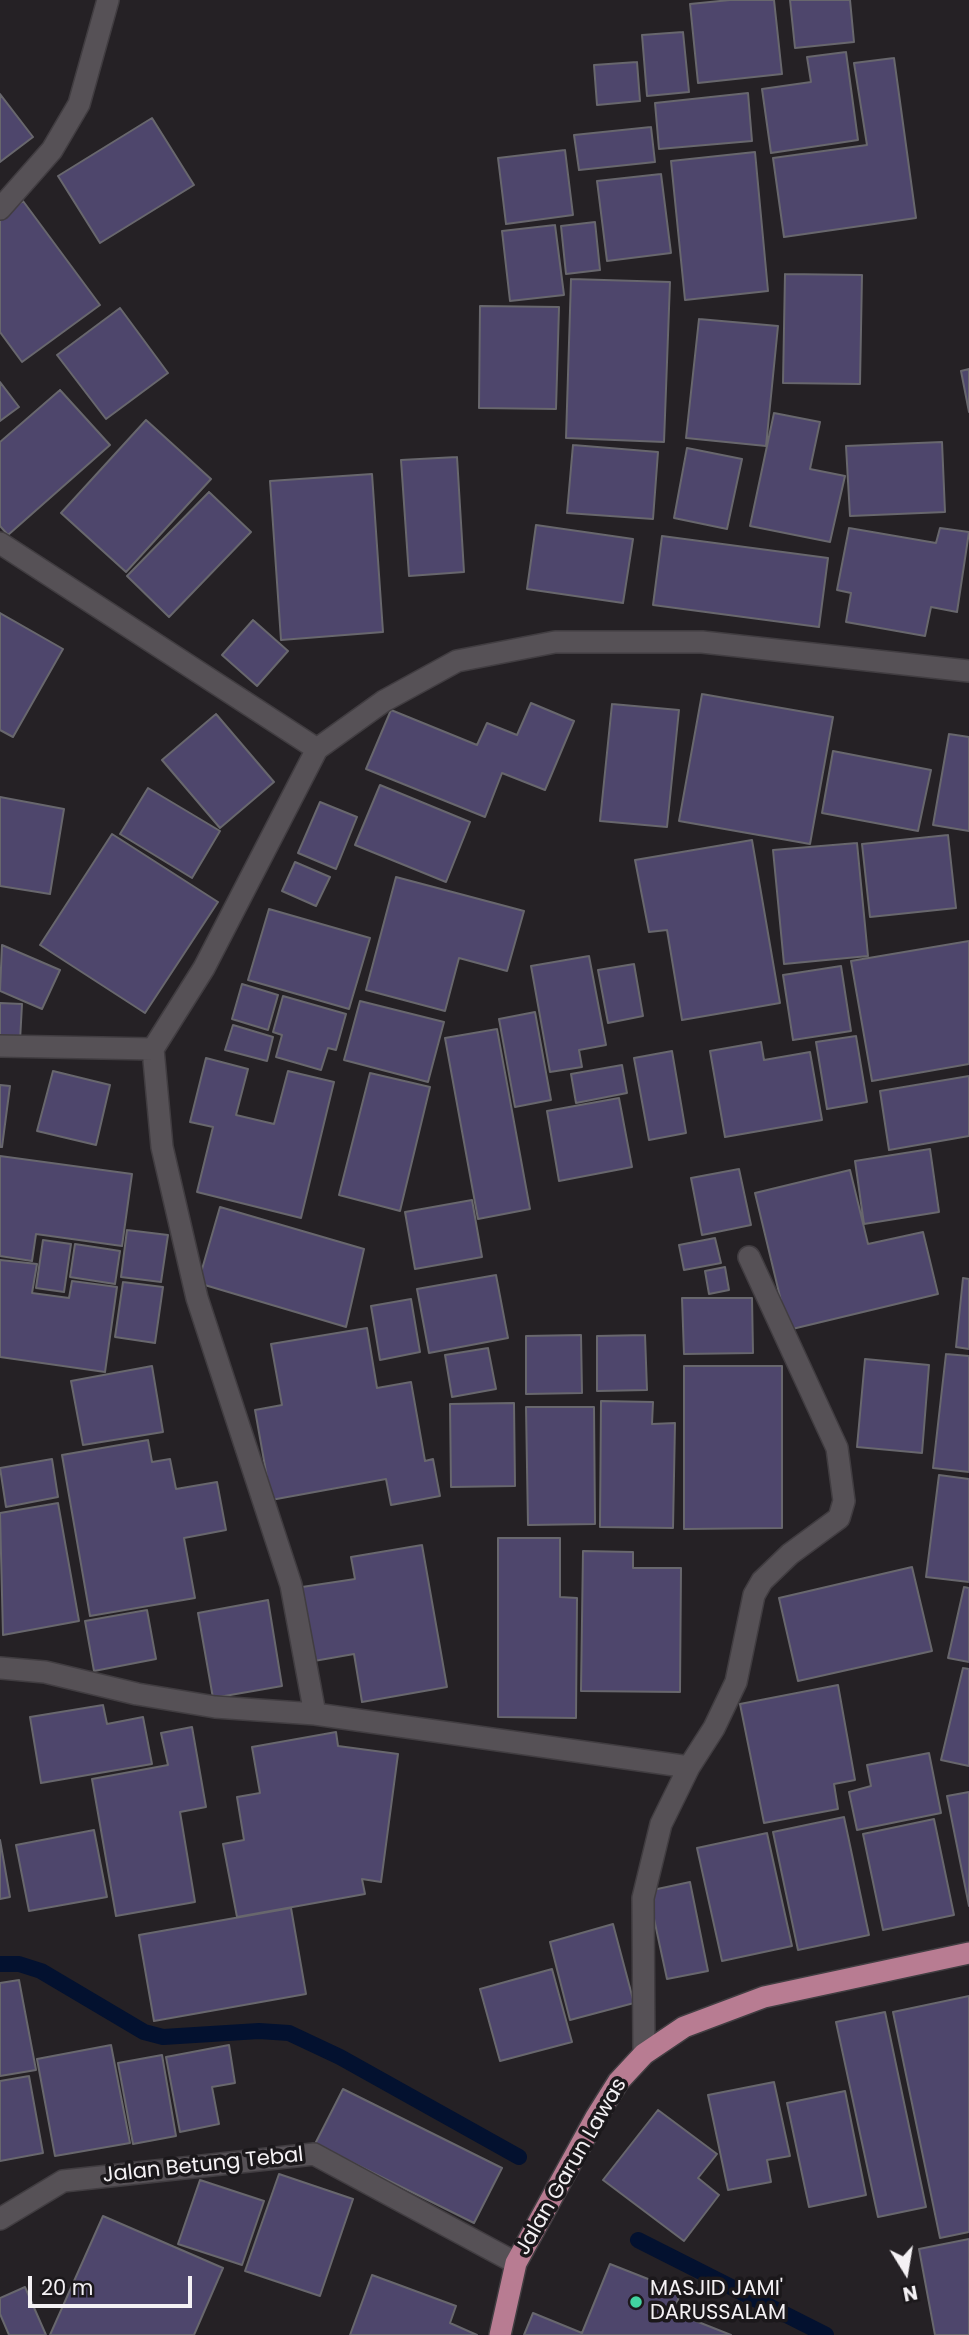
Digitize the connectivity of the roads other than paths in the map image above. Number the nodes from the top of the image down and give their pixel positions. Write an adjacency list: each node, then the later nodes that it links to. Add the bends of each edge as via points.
1 (108, 0): 2 (street, via 79,104 52,150)
2 (0, 209)
3 (0, 543): 5 (street)
4 (969, 671): 5 (street, via 702,642 555,642 457,662 384,701)
5 (317, 749): 7 (street, via 204,968)
6 (0, 1046): 7 (street)
7 (153, 1049): 10 (street, via 162,1147 197,1298 291,1586)
8 (749, 1257): 11 (street, via 837,1448 844,1501 839,1518 762,1581 754,1595 736,1682)
9 (0, 1668): 10 (street, via 44,1671 137,1695 215,1707)
10 (315, 1714): 11 (street)
11 (689, 1767): 13 (street, via 661,1824 643,1898)
12 (969, 1953): 13 (main road, Jalan Garun Lawas, via 764,1997 684,2026)
13 (643, 2054): 15 (main road, Jalan Garun Lawas, via 596,2117)
14 (0, 2219): 15 (street, Jalan Betung Tebal, via 63,2181 314,2154)
15 (516, 2263): 16 (main road, Jalan Garun Lawas)
16 (500, 2335)

